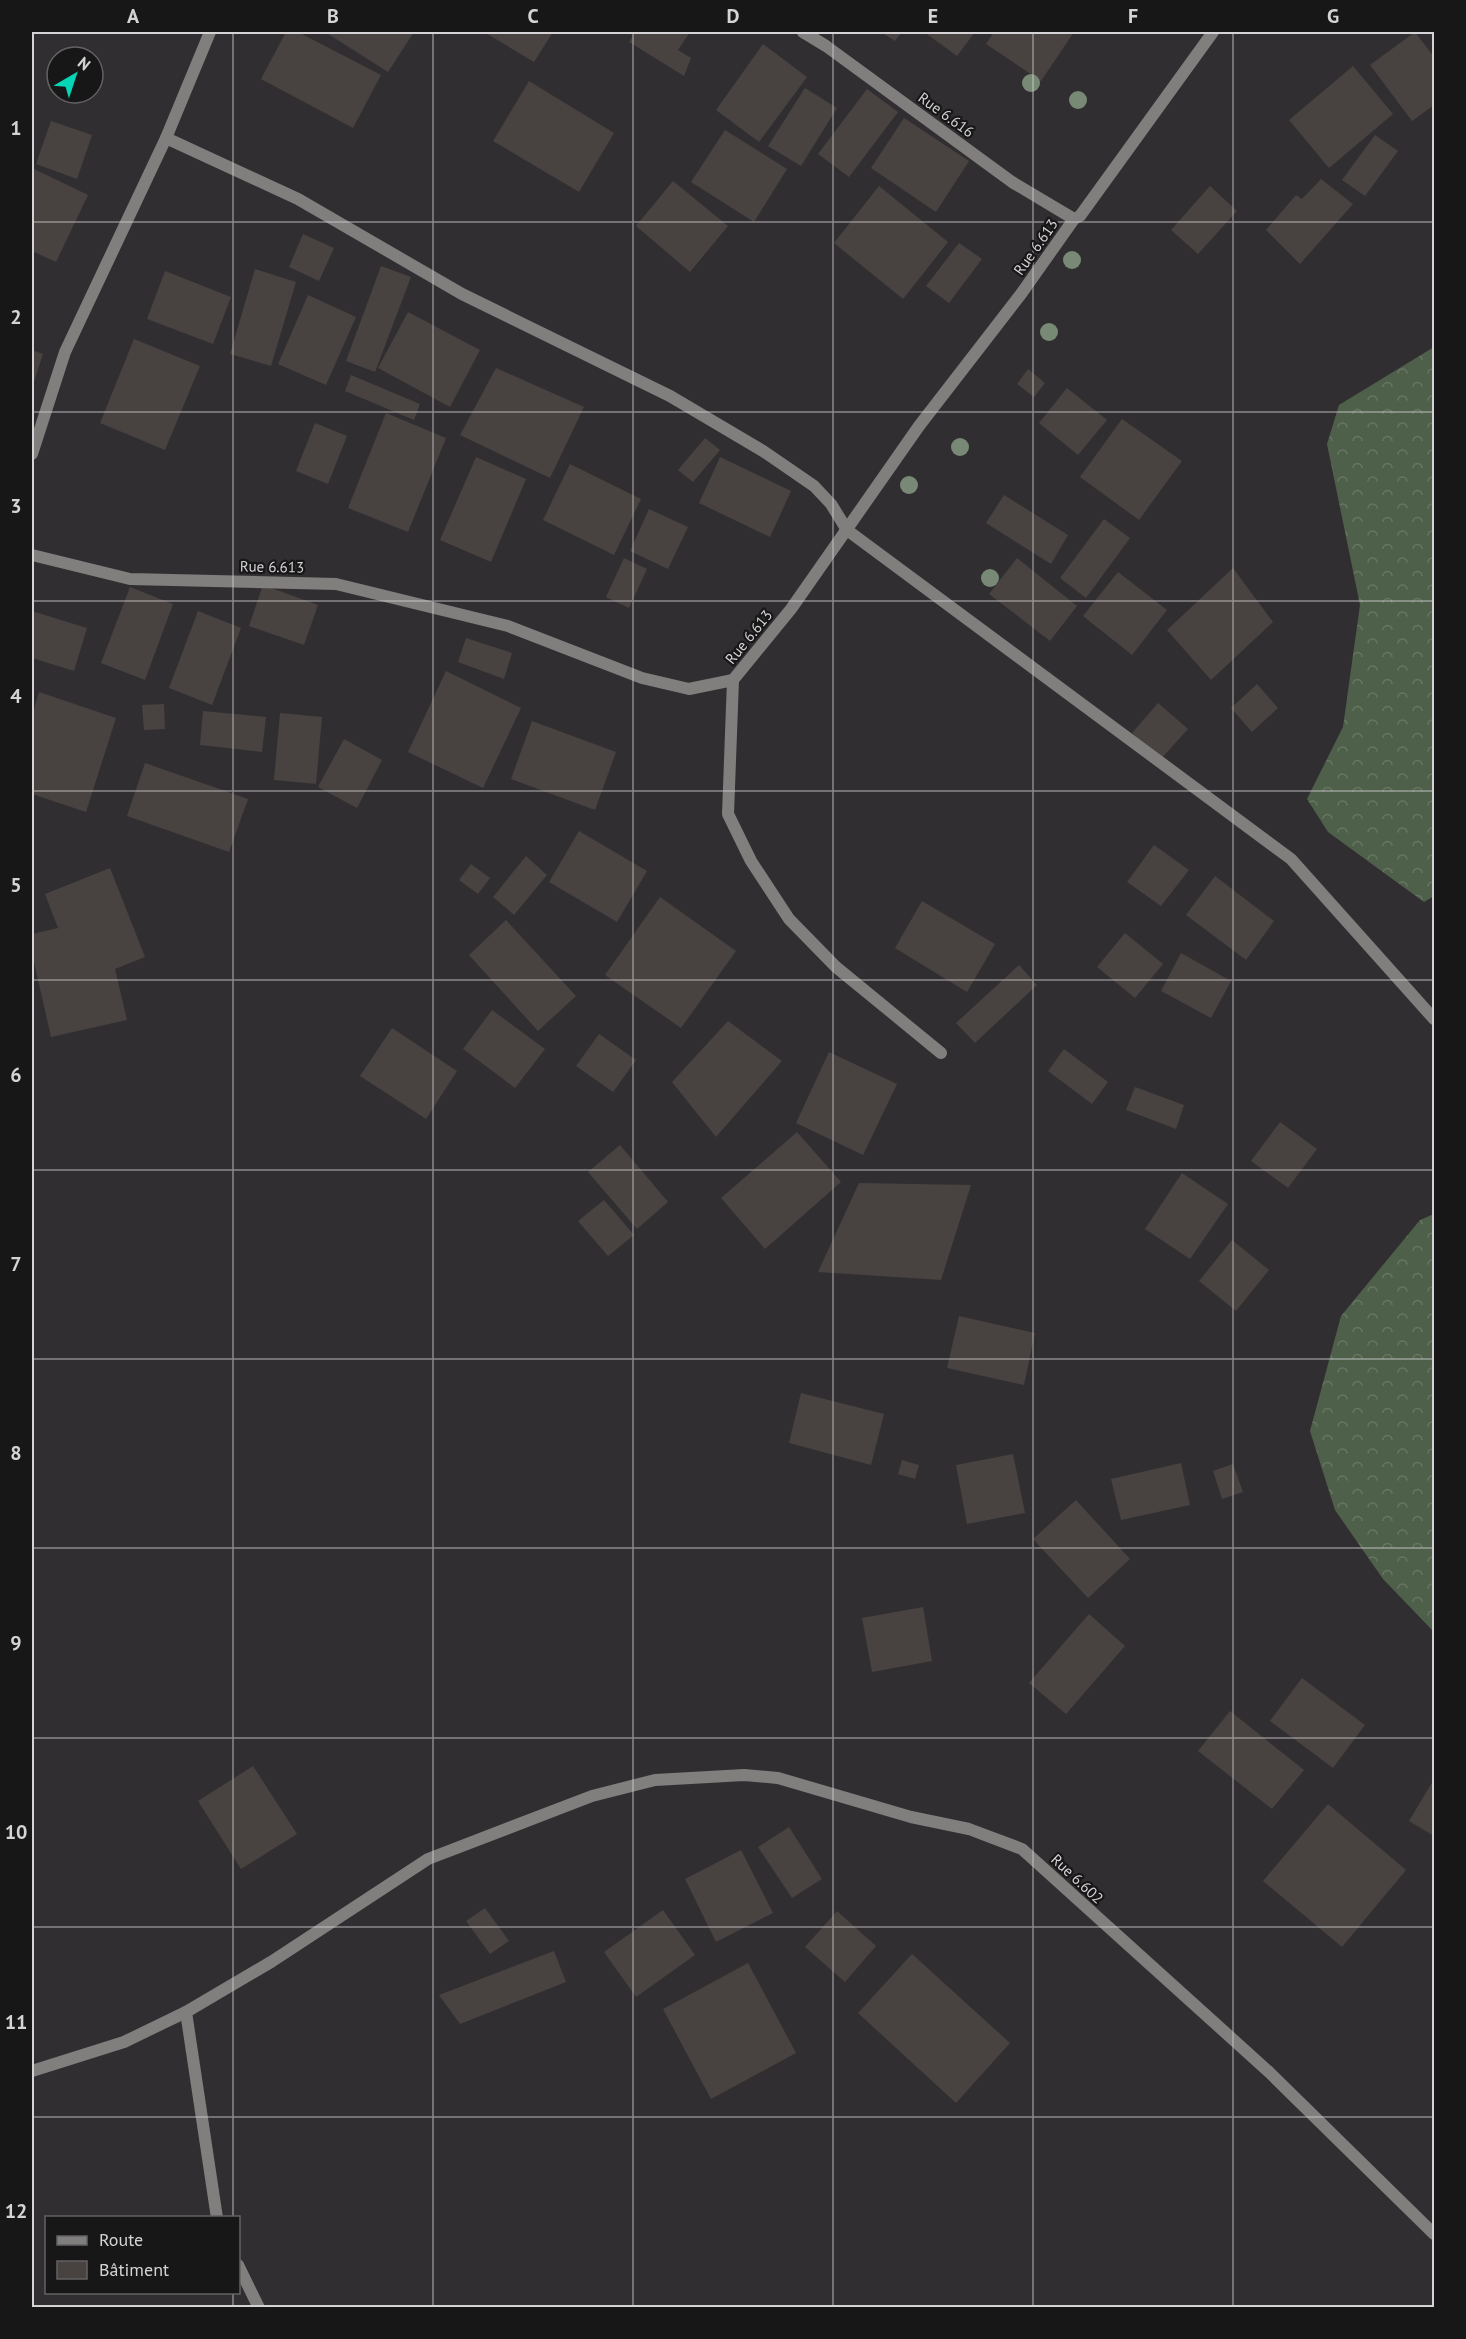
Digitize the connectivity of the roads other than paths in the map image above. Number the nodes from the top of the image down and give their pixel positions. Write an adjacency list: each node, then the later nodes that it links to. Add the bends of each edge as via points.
1 (210, 32): 4 (street)
2 (803, 32): 5 (street, Rue 6.616, via 1012,182)
3 (1213, 32): 5 (street, Rue 6.613, via 1080,216)
4 (166, 138): 6 (street, via 65,352); 7 (street, via 298,199 462,294 670,396 764,451 814,486)
5 (1074, 219): 7 (street, Rue 6.613, via 919,426)
6 (32, 454)
7 (847, 530): 9 (street, Rue 6.613, via 791,609); 10 (street, via 1291,859)
8 (32, 555): 9 (street, Rue 6.613, via 130,579 336,584 508,626 642,678 689,689)
9 (733, 680): 11 (street, via 728,814 751,861 789,919 836,967)
10 (1434, 1019)
11 (941, 1053)
12 (186, 2012): 13 (street, Rue 6.602, via 124,2042); 14 (street); 15 (street, Rue 6.602, via 271,1962 428,1859 592,1796 655,1780 744,1774 778,1778 911,1817 969,1828 1022,1849 1269,2072)
13 (32, 2071)
14 (217, 2216)
15 (1434, 2234)
16 (240, 2269): 17 (street)
17 (259, 2307)

